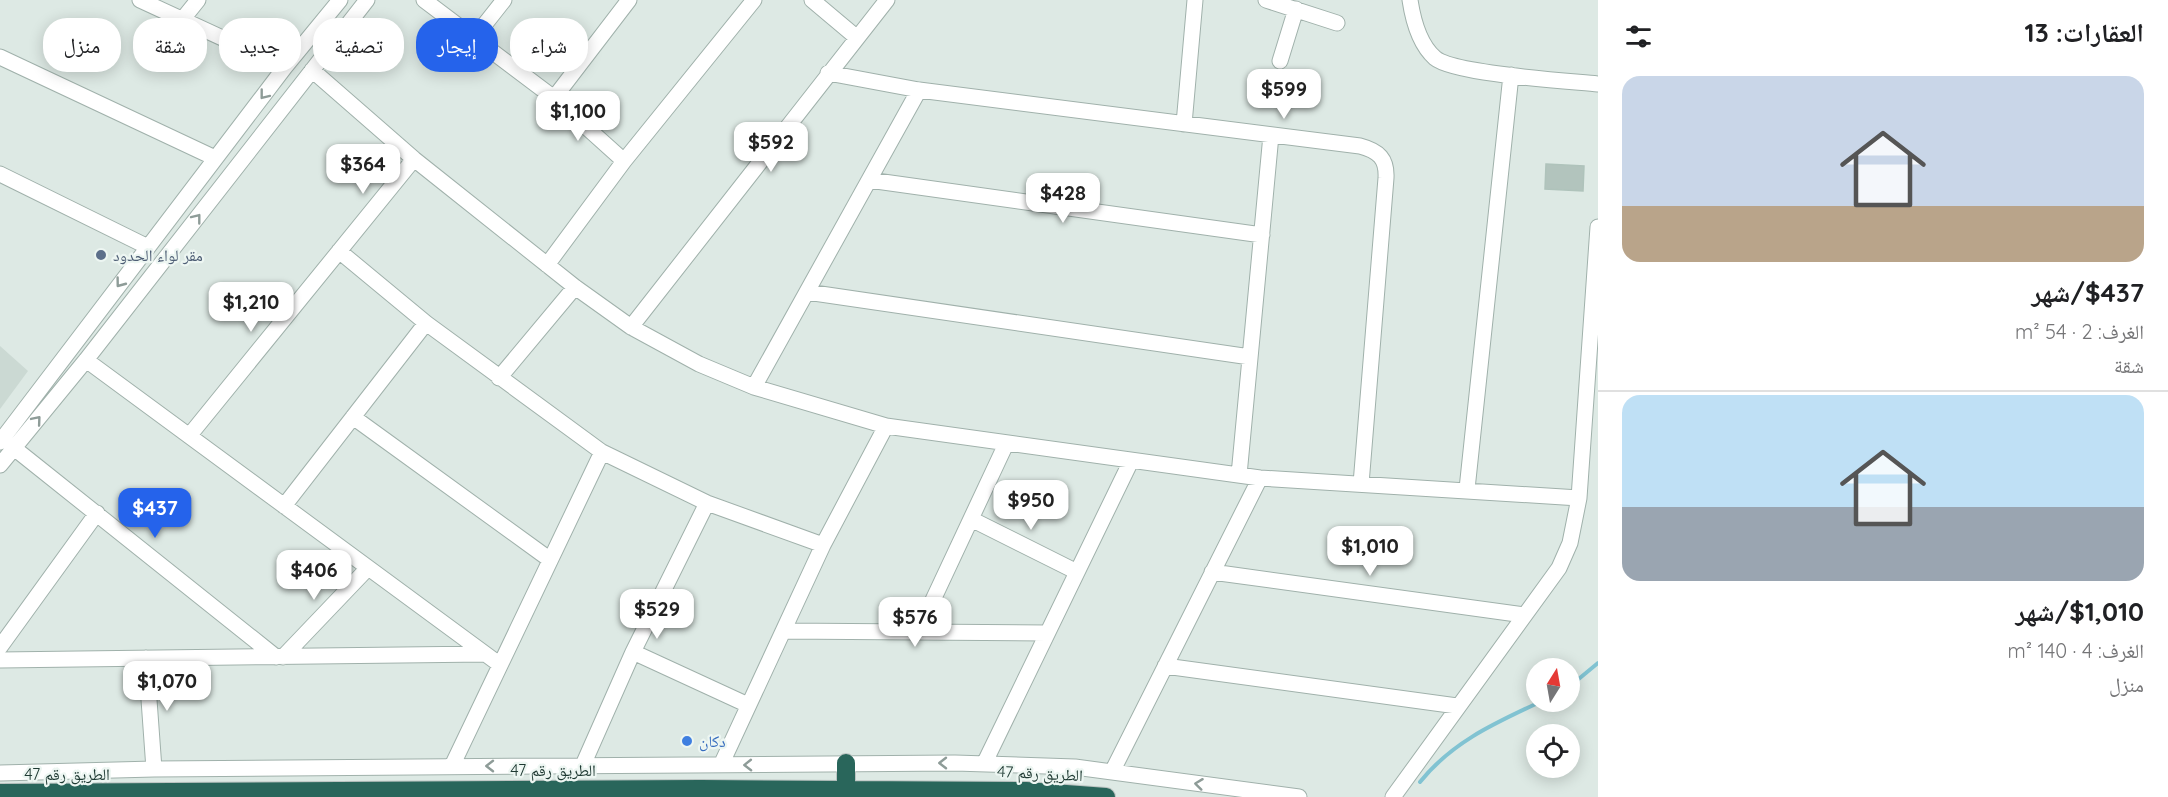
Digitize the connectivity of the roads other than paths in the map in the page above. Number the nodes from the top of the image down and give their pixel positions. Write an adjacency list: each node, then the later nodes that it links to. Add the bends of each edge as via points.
1 (140, 0): 15 (street)
2 (198, 0): 16 (street)
3 (340, 0): 21 (street)
4 (367, 0): 25 (street)
5 (424, 0): 17 (street)
6 (504, 0): 18 (street)
7 (629, 0): 31 (street)
8 (754, 0): 36 (street)
9 (812, 0): 20 (street)
10 (887, 0): 20 (street)
11 (1196, 0): 32 (street)
12 (1266, 0): 14 (street)
13 (1410, 0): 28 (street, via 1418,33 1437,60)
14 (1296, 9): 19 (street); 24 (street)
15 (178, 18)
16 (184, 18)
17 (448, 18)
18 (490, 18)
19 (1337, 23)
20 (856, 37): 27 (street)
21 (301, 48)
22 (498, 56): 31 (street)
23 (0, 57): 34 (street)
24 (1280, 61)
25 (312, 70): 35 (street); 49 (street, one-way to 25)
26 (281, 72): 34 (street, one-way to 34)
27 (828, 73): 30 (street); 47 (street)
28 (1511, 75): 29 (street); 63 (street)
29 (1598, 84)
30 (918, 90): 32 (street); 38 (street)
31 (554, 98): 36 (street)
32 (1184, 124): 33 (street)
33 (1271, 135): 40 (street); 62 (street, via 1360,146 1380,155 1386,166)
34 (215, 158): 41 (street)
35 (414, 159): 42 (street); 43 (street)
36 (624, 161): 43 (street)
37 (0, 174): 41 (street)
38 (869, 180): 40 (street); 45 (street)
39 (1598, 226): 64 (street)
40 (1262, 235): 48 (street)
41 (148, 247): 56 (street, one-way to 56)
42 (339, 251): 46 (street); 54 (street)
43 (547, 265): 44 (street)
44 (575, 286): 47 (street); 50 (street)
45 (807, 292): 48 (street); 51 (street)
46 (426, 323): 50 (street); 52 (street)
47 (631, 327): 51 (street, via 699,364)
48 (1250, 357): 60 (street)
49 (87, 360): 54 (street); 56 (street, one-way to 49)
50 (499, 378): 57 (street)
51 (754, 387): 53 (street)
52 (352, 417): 66 (street); 70 (street)
53 (885, 426): 55 (street); 69 (street)
54 (189, 436): 66 (street)
55 (1006, 444): 58 (street); 68 (street)
56 (7, 445): 59 (street); 67 (street)
57 (602, 452): 65 (street); 70 (street)
58 (1131, 461): 60 (street); 72 (street)
59 (0, 465)
60 (1239, 475): 61 (street)
61 (1260, 478): 62 (street); 73 (street)
62 (1361, 484): 63 (street)
63 (1467, 489): 64 (street)
64 (1579, 498): 74 (street, via 1566,556)
65 (707, 503): 69 (street); 79 (street)
66 (284, 506): 71 (street)
67 (97, 513): 78 (street); 81 (street)
68 (971, 519): 72 (street); 76 (street)
69 (823, 545): 75 (street)
70 (549, 559): 84 (street)
71 (368, 568): 80 (street); 81 (street)
72 (1077, 572): 77 (street)
73 (1212, 572): 74 (street); 85 (street)
74 (1524, 615): 87 (street)
75 (783, 631): 76 (street); 86 (street)
76 (918, 632): 77 (street)
77 (1047, 633): 89 (street)
78 (0, 647)
79 (633, 652): 86 (street); 90 (street)
80 (485, 654): 81 (street); 84 (street)
81 (280, 657): 82 (street)
82 (146, 658): 83 (street); 93 (street)
83 (0, 660)
84 (499, 664): 92 (street)
85 (1165, 666): 87 (street); 94 (street)
86 (748, 705): 91 (street)
87 (1457, 706): 101 (street)
88 (846, 763): 89 (street, one-way to 88); 91 (street, one-way to 91); 96 (highway)
89 (984, 764): 94 (street)
90 (583, 765): 91 (street); 92 (street, one-way to 92)
91 (721, 765)
92 (452, 766): 93 (street)
93 (154, 769): 95 (street)
94 (1112, 772): 100 (street, one-way to 94)
95 (0, 773)
96 (846, 790): 98 (highway, الطريق رقم 47); 99 (highway, الطريق رقم 47, via 1026,790)
97 (0, 793): 98 (highway, الطريق رقم 47)
98 (142, 795)
99 (1106, 797)
100 (1299, 797)
101 (1393, 797)

